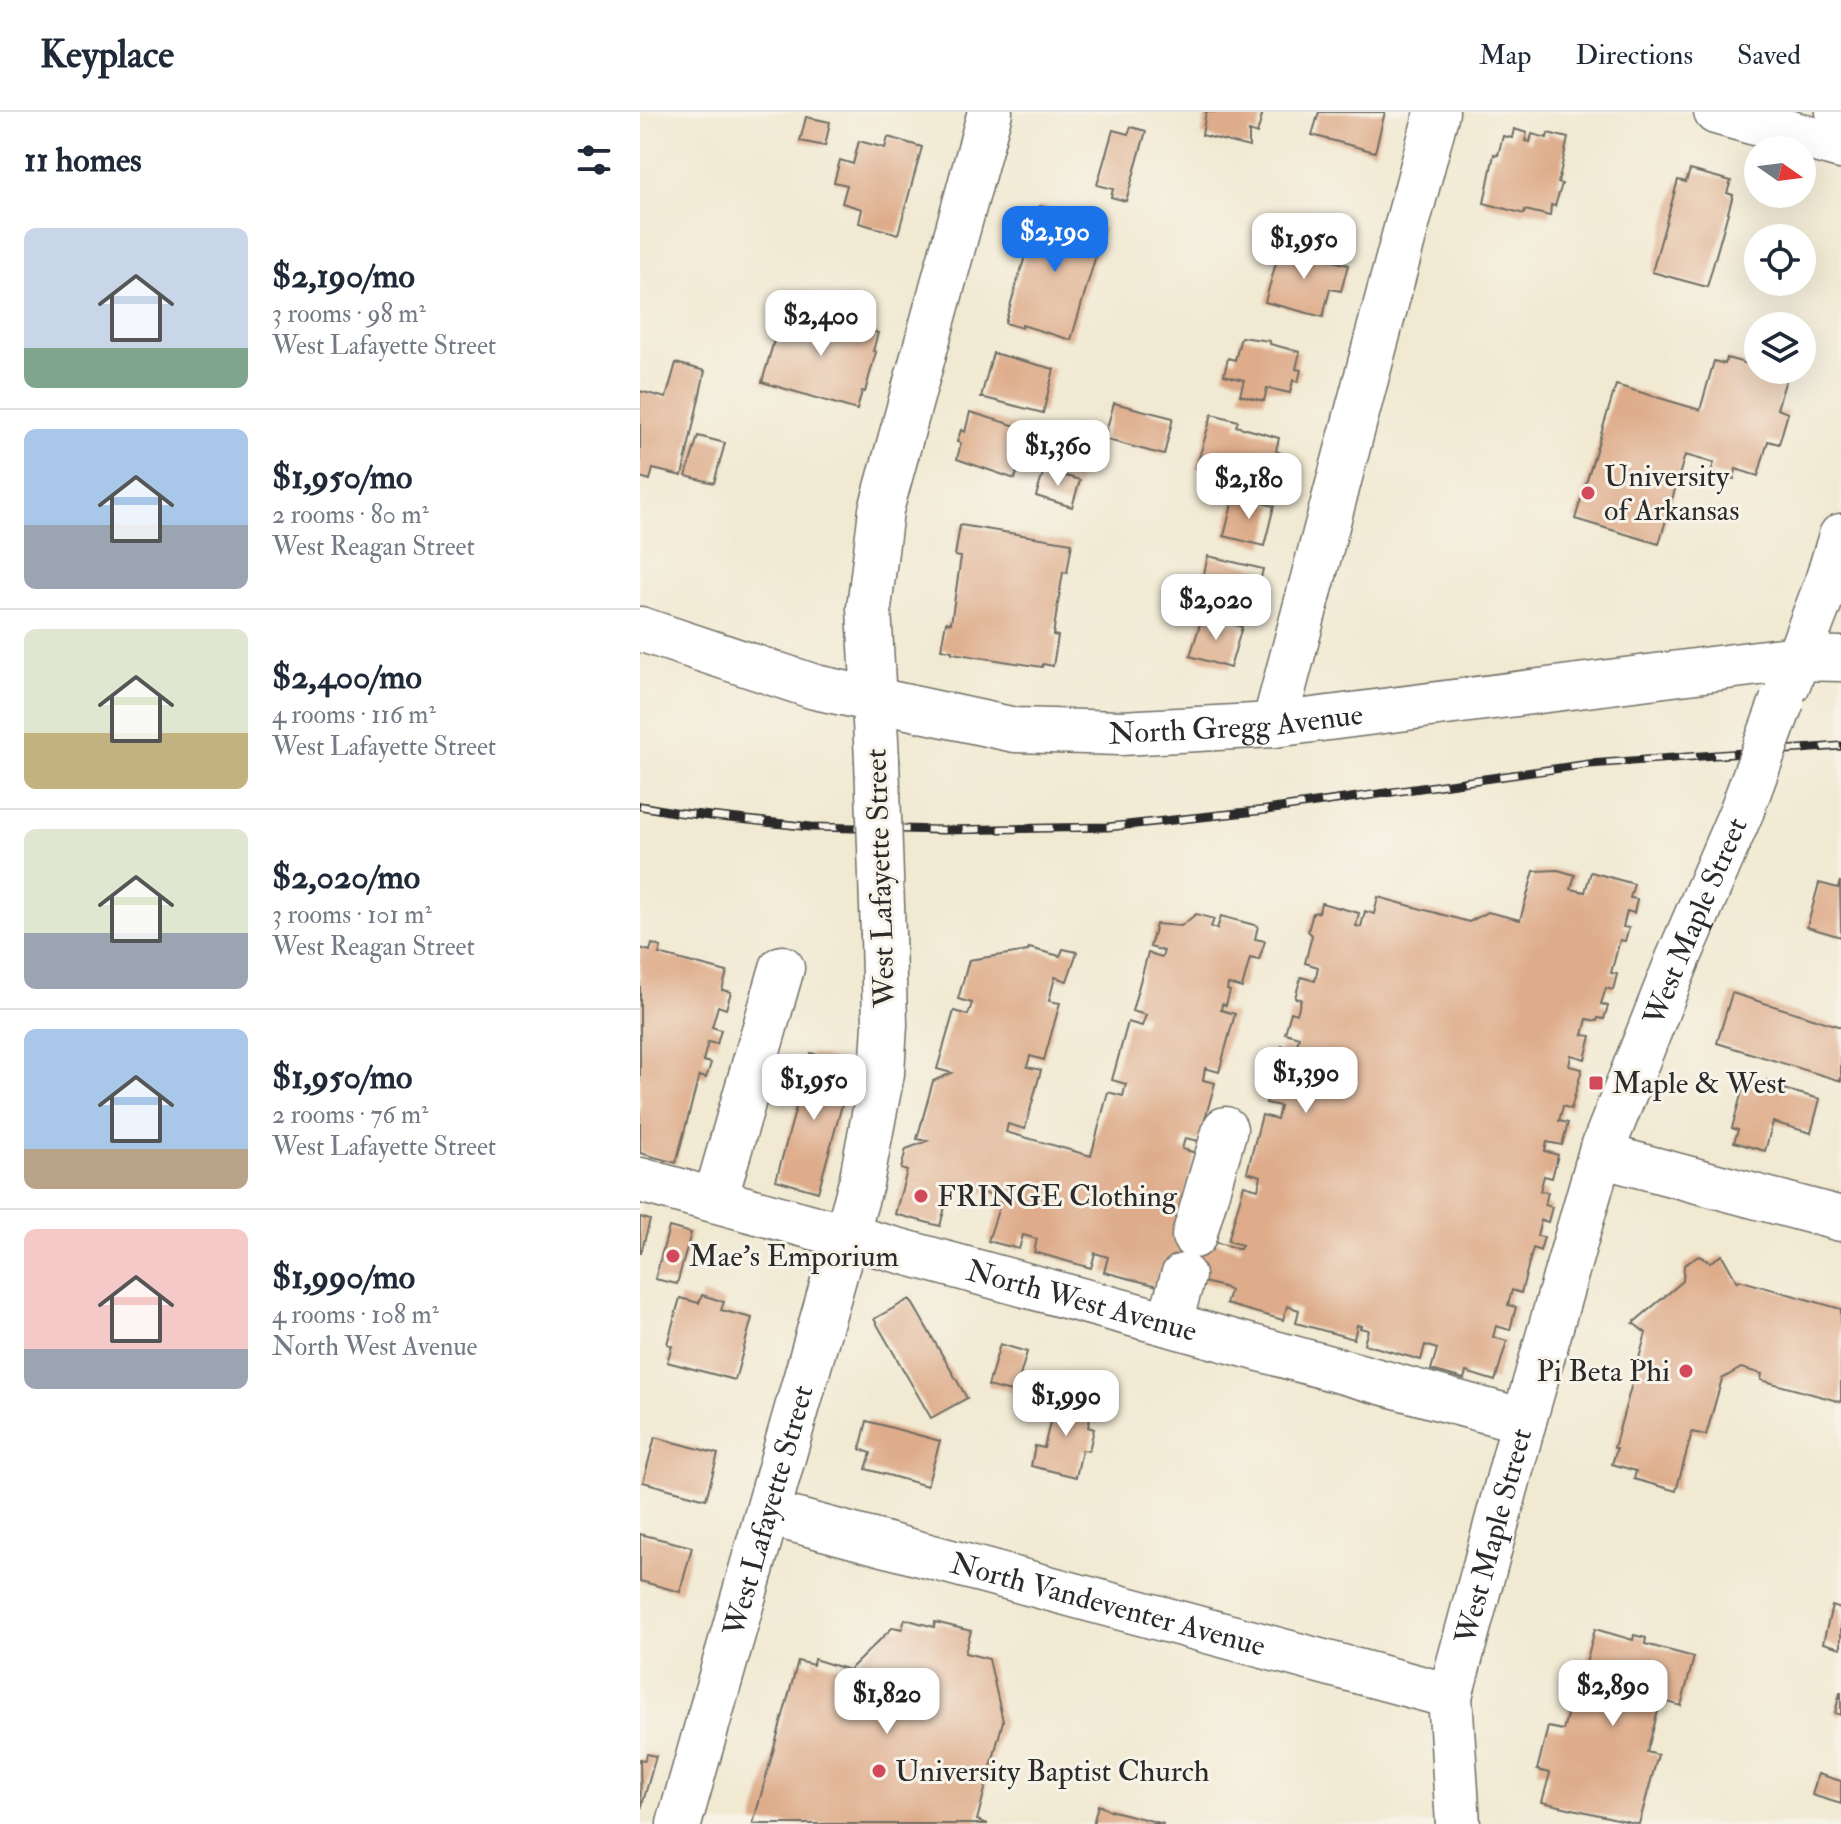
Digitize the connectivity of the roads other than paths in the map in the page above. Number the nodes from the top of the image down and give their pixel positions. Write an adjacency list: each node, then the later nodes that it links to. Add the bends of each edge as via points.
1 (990, 112): 9 (street, West Lafayette Street, via 881,510 869,608)
2 (1437, 112): 10 (street)
3 (1716, 112): 4 (street)
4 (1841, 147)
5 (1841, 536): 7 (street, West Maple Street)
6 (640, 629): 9 (street, North Gregg Avenue, via 815,687)
7 (1797, 658): 8 (street, North Gregg Avenue); 10 (street, North Gregg Avenue); 13 (street, West Maple Street, bridge, via 1742,810)
8 (1841, 659)
9 (874, 700): 10 (street, North Gregg Avenue, via 1015,730 1121,733); 17 (street, West Lafayette Street, bridge, via 885,1025 873,1131)
10 (1274, 725)
11 (782, 968): 15 (street)
12 (1225, 1129): 18 (street)
13 (1600, 1155): 16 (street); 19 (street, West Maple Street)
14 (640, 1180): 15 (street, North West Avenue)
15 (715, 1200): 17 (street, North West Avenue)
16 (1841, 1219)
17 (845, 1236): 18 (street, North West Avenue); 20 (street, West Lafayette Street)
18 (1169, 1324): 19 (street, North West Avenue)
19 (1524, 1421): 21 (street, West Maple Street)
20 (768, 1513): 21 (street, North Vandeventer Avenue); 22 (street, West Lafayette Street)
21 (1450, 1696): 23 (street, West Maple Street)
22 (679, 1824)
23 (1458, 1824)

